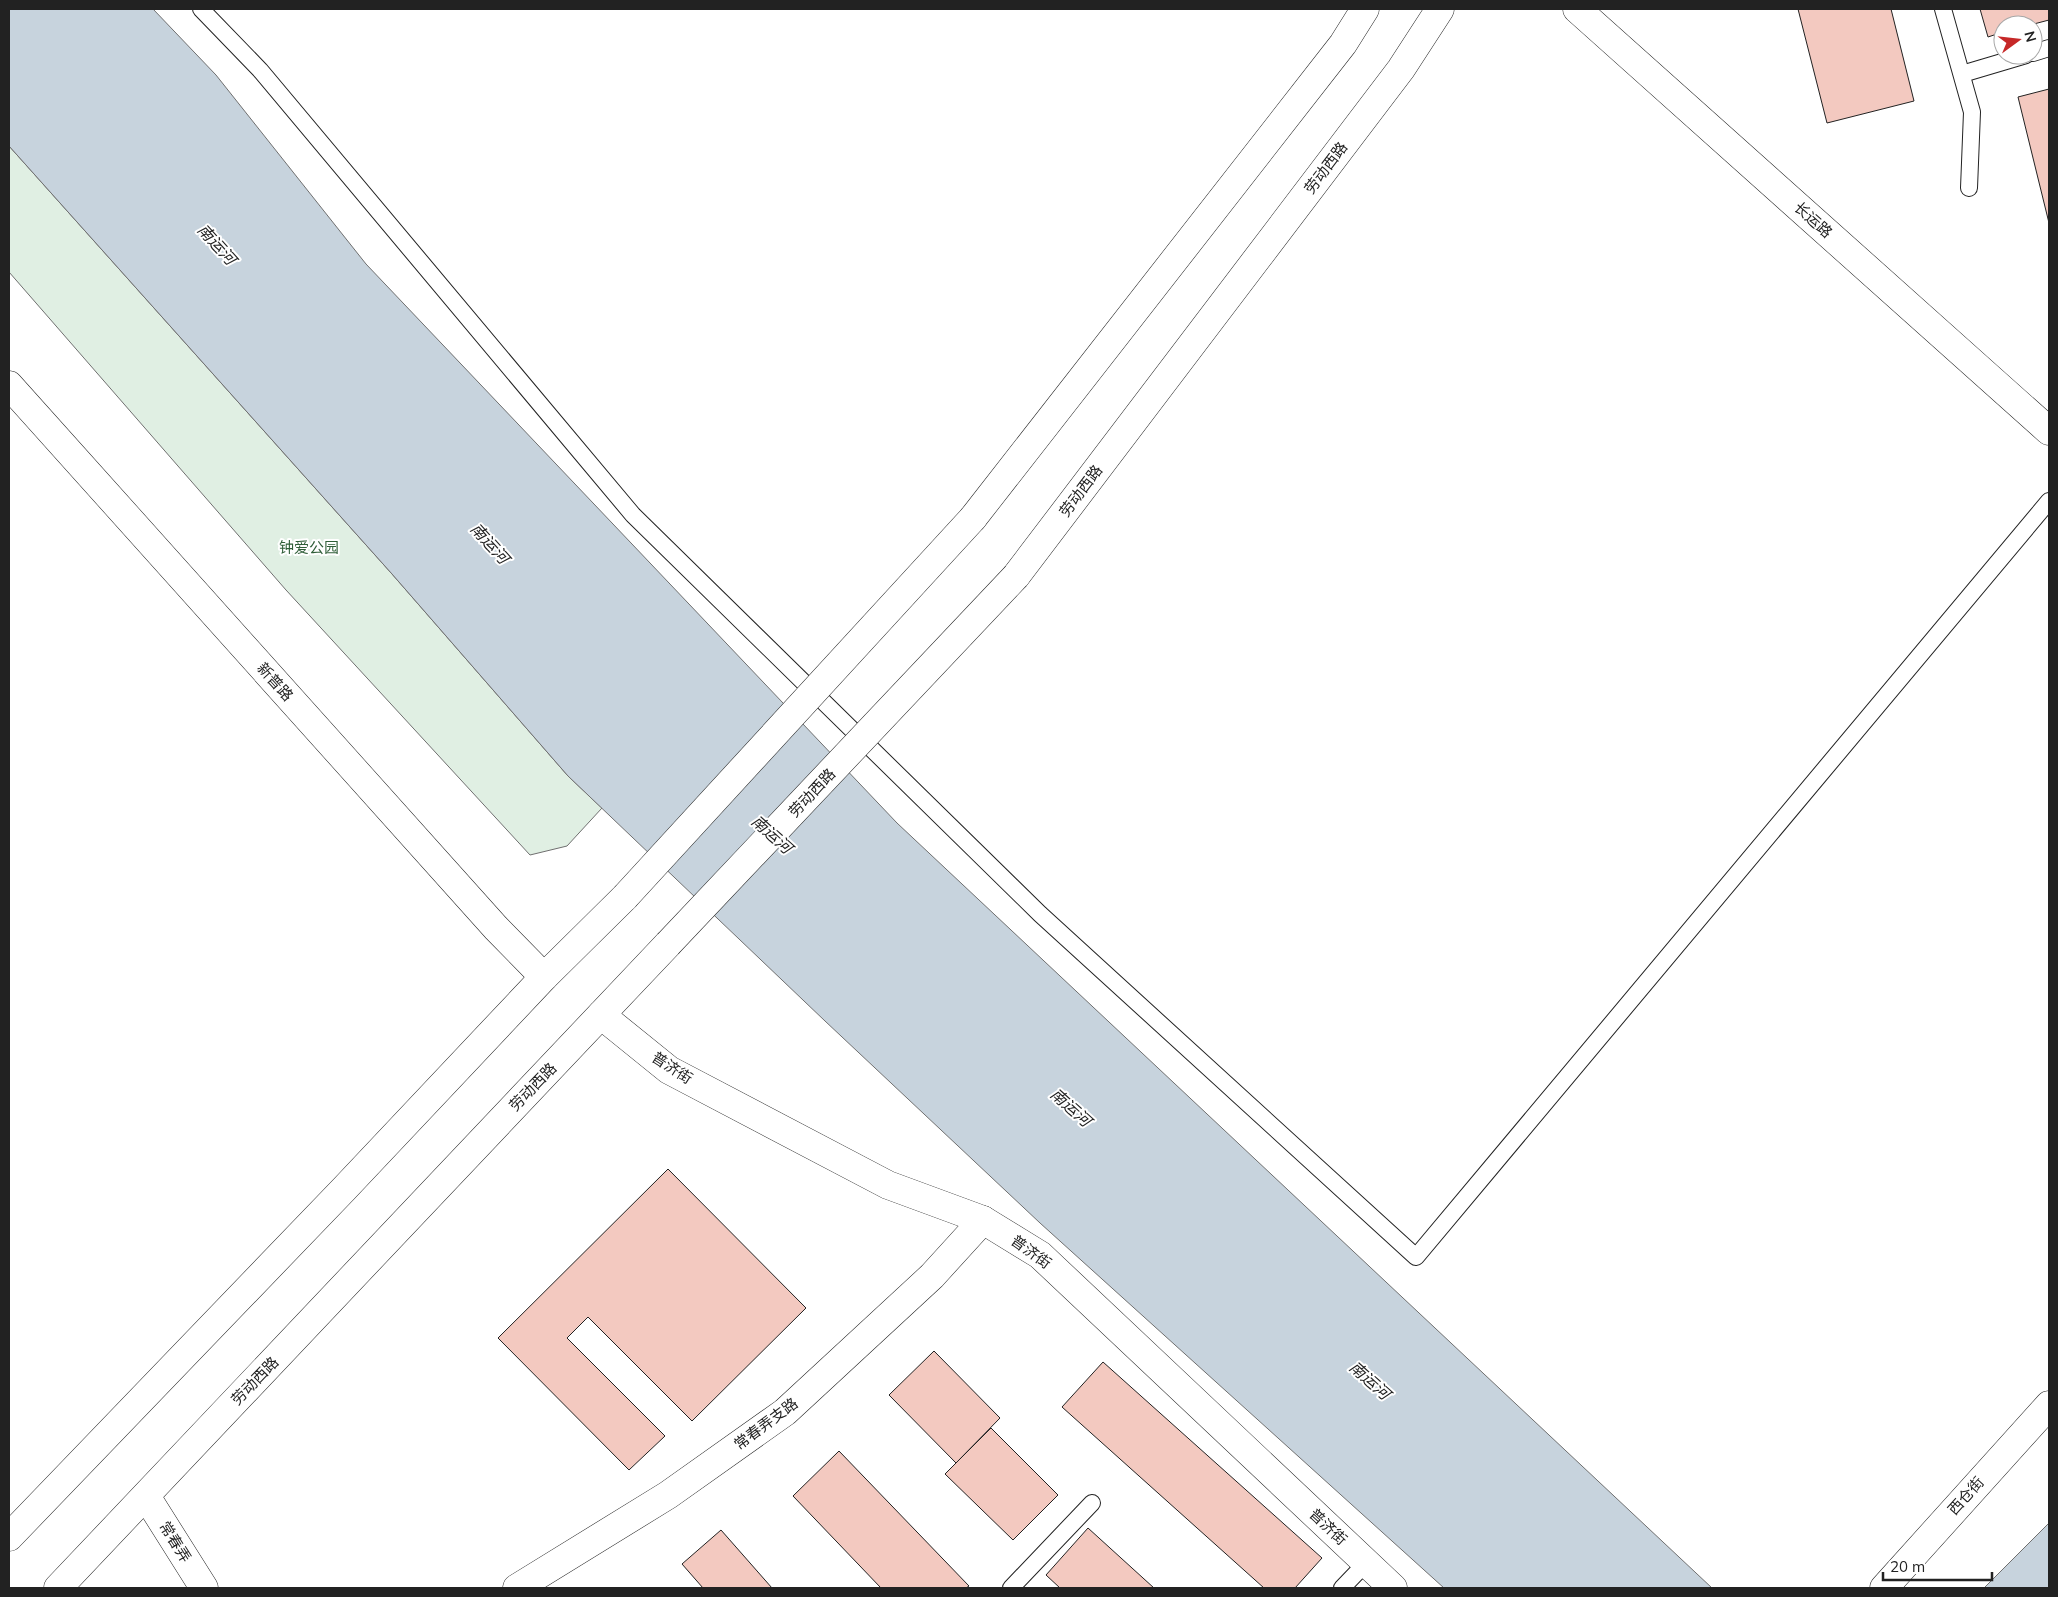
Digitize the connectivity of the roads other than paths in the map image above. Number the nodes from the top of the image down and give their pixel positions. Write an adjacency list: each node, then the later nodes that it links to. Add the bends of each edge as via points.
1 (200, 9): 11 (lane, via 260,70 633,515 1040,914 1416,1256)
2 (1365, 9): 12 (main road, bridge, via 1337,52 973,518 625,896)
3 (1440, 9): 13 (main road, 劳动西路, bridge, via 1401,69 1016,576)
4 (1577, 9): 10 (main road, 长运路)
5 (1943, 9): 7 (lane)
6 (1993, 65): 7 (lane)
7 (1962, 74): 8 (lane, via 1972,112)
8 (1968, 188)
9 (9, 385): 12 (main road, 新普路, via 496,928)
10 (2049, 431)
11 (2049, 501)
12 (544, 977): 18 (main road)
13 (601, 1016): 14 (main road, 普济街, via 669,1070 888,1185); 16 (main road, 劳动西路)
14 (983, 1220): 19 (main road, 普济街, via 1040,1255); 22 (main road, 常春弄支路, via 932,1276 785,1412 668,1495)
15 (2049, 1405): 26 (main road, 西仓街)
16 (146, 1496): 20 (main road, 劳动西路); 21 (main road, 常春弄)
17 (1092, 1503): 23 (lane)
18 (9, 1537)
19 (1366, 1563): 24 (lane); 25 (main road, 普济街)
20 (58, 1588)
21 (204, 1588)
22 (517, 1588)
23 (1011, 1588)
24 (1342, 1588)
25 (1393, 1588)
26 (1884, 1588)

